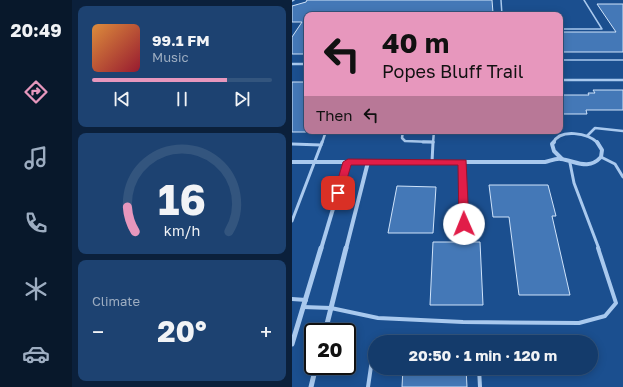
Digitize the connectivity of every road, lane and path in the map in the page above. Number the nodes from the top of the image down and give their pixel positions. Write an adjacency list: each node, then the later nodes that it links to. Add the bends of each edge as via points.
1 (501, 0): 3 (lane)
2 (584, 0): 4 (lane, via 602,29)
3 (502, 12)
4 (563, 29)
5 (563, 60): 6 (lane)
6 (623, 60)
7 (292, 64): 8 (lane)
8 (304, 64)
9 (563, 80): 10 (lane)
10 (623, 80)
11 (623, 131): 15 (lane, via 595,128)
12 (325, 134): 18 (lane)
13 (403, 134): 16 (lane, via 405,141)
14 (434, 134): 16 (lane)
15 (587, 136): 19 (street, via 600,145 603,152); 20 (street, via 568,133 555,138 552,148)
16 (433, 142): 25 (lane)
17 (292, 144): 18 (lane)
18 (321, 144): 22 (lane)
19 (601, 158): 27 (street, via 588,164); 28 (lane, via 615,163)
20 (562, 159): 26 (street, via 545,162); 27 (street)
21 (292, 162): 22 (street)
22 (314, 162): 23 (street); 30 (lane)
23 (348, 162): 24 (street); 33 (street)
24 (368, 162): 25 (street); 35 (street)
25 (432, 162): 26 (street)
26 (463, 162): 31 (lane)
27 (570, 163): 35 (lane, via 574,183 616,302 606,316 579,323 463,322 378,318)
28 (622, 169): 29 (lane)
29 (623, 177)
30 (292, 221)
31 (464, 224)
32 (292, 300): 33 (lane)
33 (306, 300): 34 (street)
34 (303, 307): 35 (lane); 37 (street)
35 (331, 308): 36 (street)
36 (327, 323)
37 (292, 344)
38 (314, 375): 41 (street)
39 (370, 375): 42 (lane)
40 (479, 375): 43 (lane)
41 (311, 387)
42 (368, 387)
43 (480, 387)

